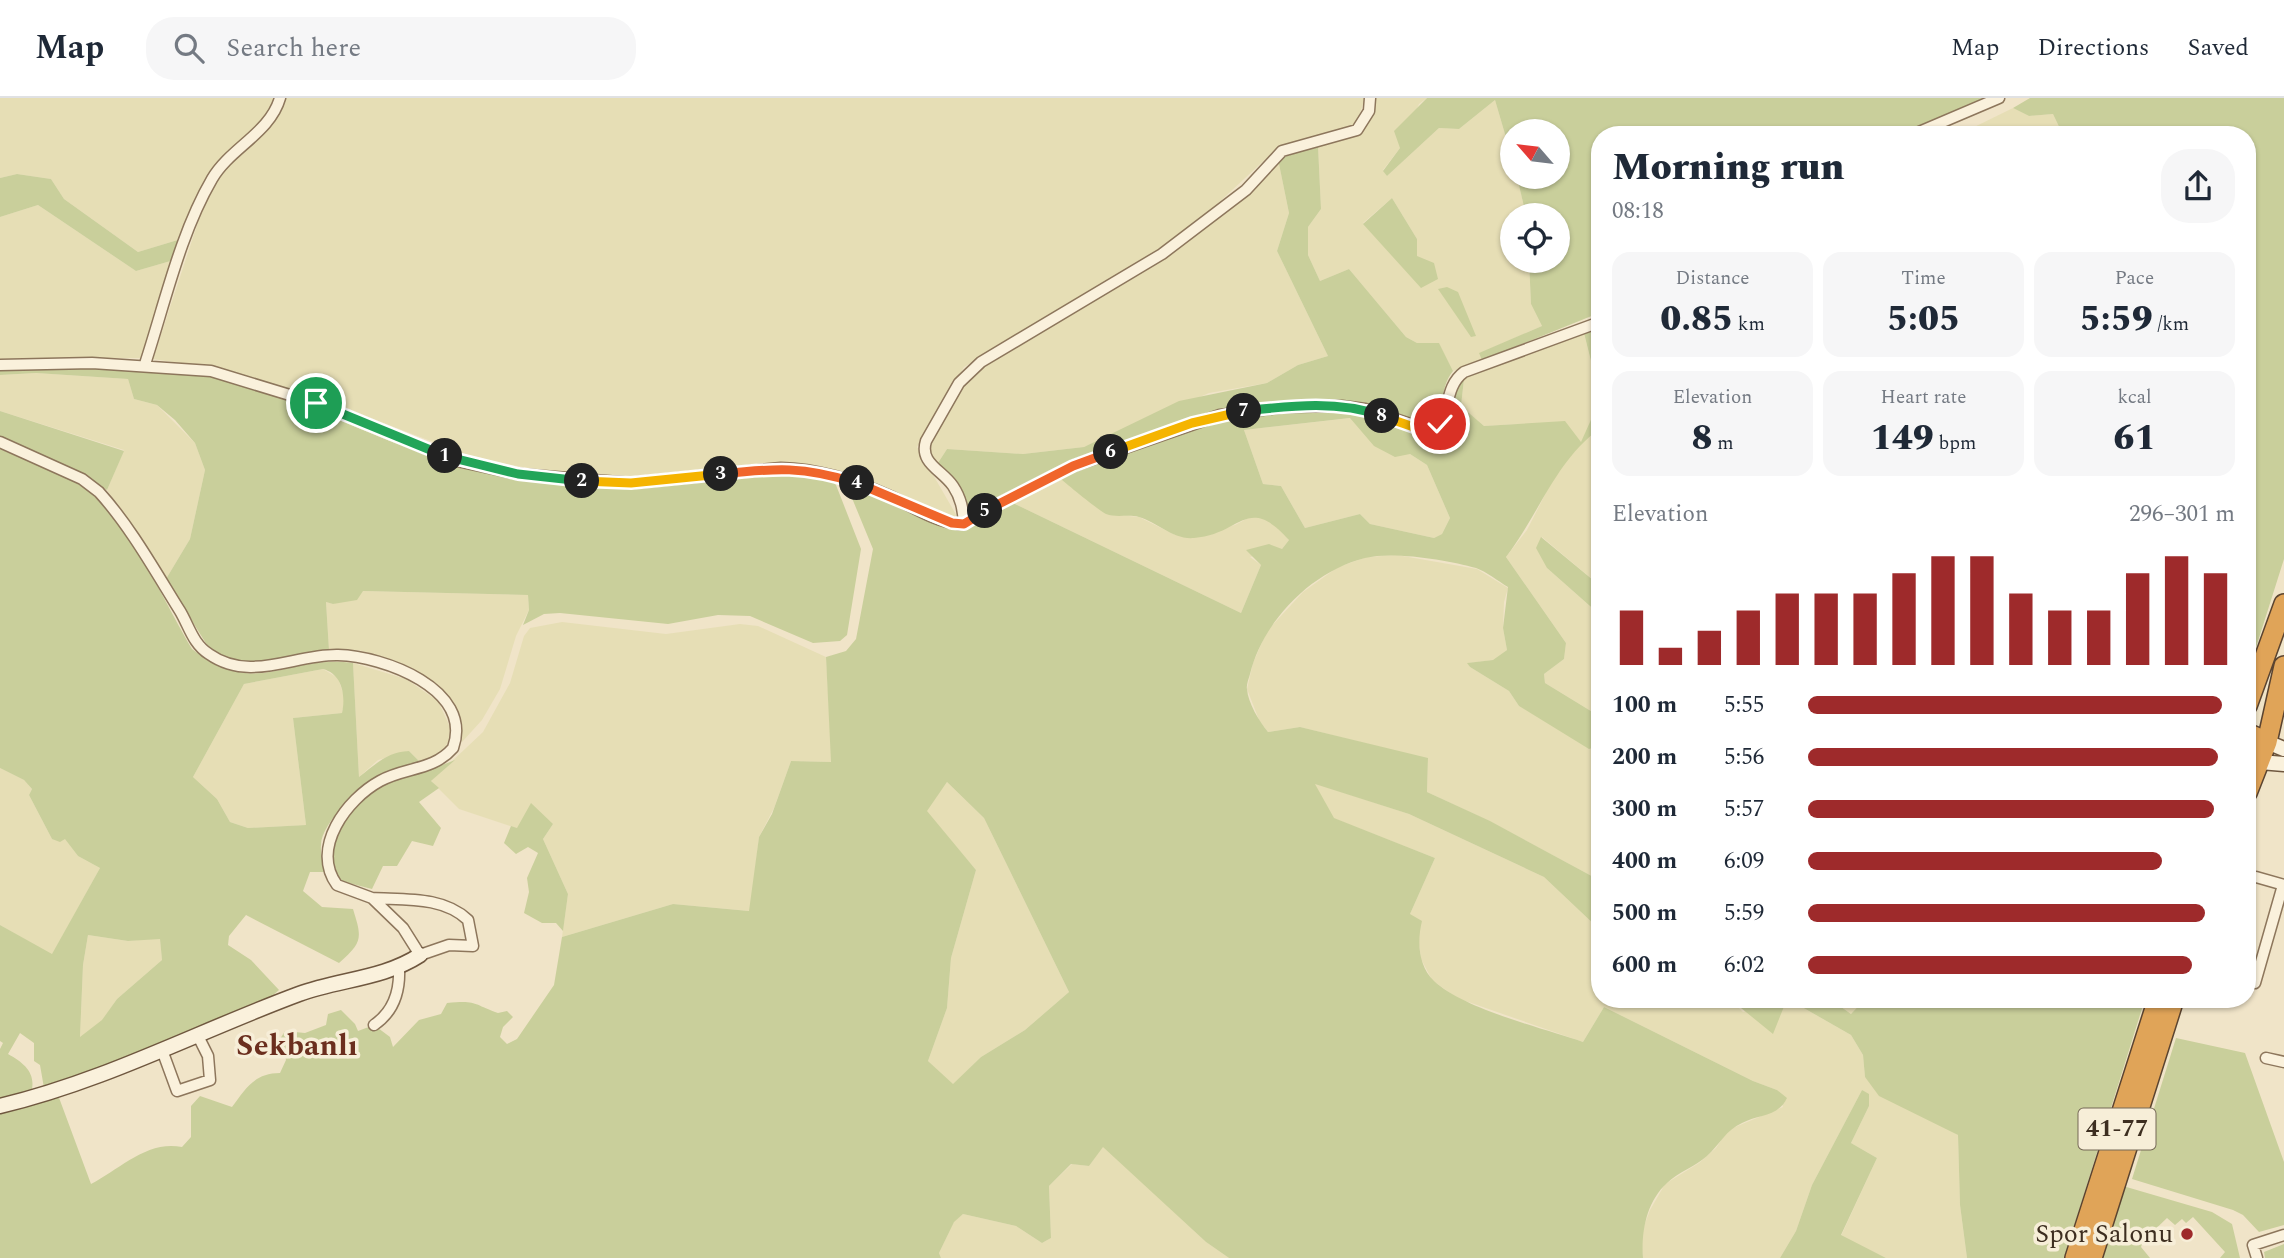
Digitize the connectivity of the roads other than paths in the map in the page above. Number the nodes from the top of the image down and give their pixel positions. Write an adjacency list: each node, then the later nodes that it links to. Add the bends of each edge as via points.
1 (280, 98): 6 (street, via 267,123 220,167 202,197)
2 (1370, 98): 9 (street, via 1367,117 1357,130 1282,151 1247,190 1162,254 995,352 964,377 924,450 927,460 959,495)
3 (1999, 98): 4 (street)
4 (1933, 126)
5 (1591, 325): 9 (street, via 1464,372 1450,388 1444,418 1431,432 1342,406 1220,415 1073,466)
6 (145, 364): 7 (street); 9 (street, via 211,371 319,404 445,457 518,474 631,483 803,469 871,488 943,521)
7 (0, 365)
8 (0, 442): 20 (street, via 82,479 99,492 196,642 209,655 242,667 325,656 358,658 413,676 442,696 456,724 453,748 435,764 375,784 330,836 334,881)
9 (964, 524)
10 (2284, 604): 12 (highway)
11 (2284, 666): 14 (highway)
12 (2256, 681)
13 (2256, 737): 14 (highway)
14 (2275, 746): 15 (highway)
15 (2256, 760)
16 (2256, 762): 17 (street)
17 (2284, 764)
18 (2256, 877): 19 (street)
19 (2284, 885): 23 (street)
20 (372, 898): 21 (street, via 403,928); 21 (street, via 442,904 468,919 472,946 449,945)
21 (420, 955): 22 (street)
22 (399, 969): 26 (street, via 396,997); 27 (street, via 301,993)
23 (2256, 980)
24 (2155, 1008): 33 (highway, 41-77)
25 (2171, 1008): 34 (highway, 41-77)
26 (374, 1026)
27 (198, 1036): 28 (street); 28 (street, via 208,1056 210,1080 177,1091)
28 (162, 1050): 31 (street, via 81,1083)
29 (2266, 1058): 30 (street)
30 (2284, 1062)
31 (0, 1105)
32 (2284, 1235): 35 (street, via 2253,1245)
33 (2076, 1258)
34 (2092, 1258)
35 (2257, 1258)

